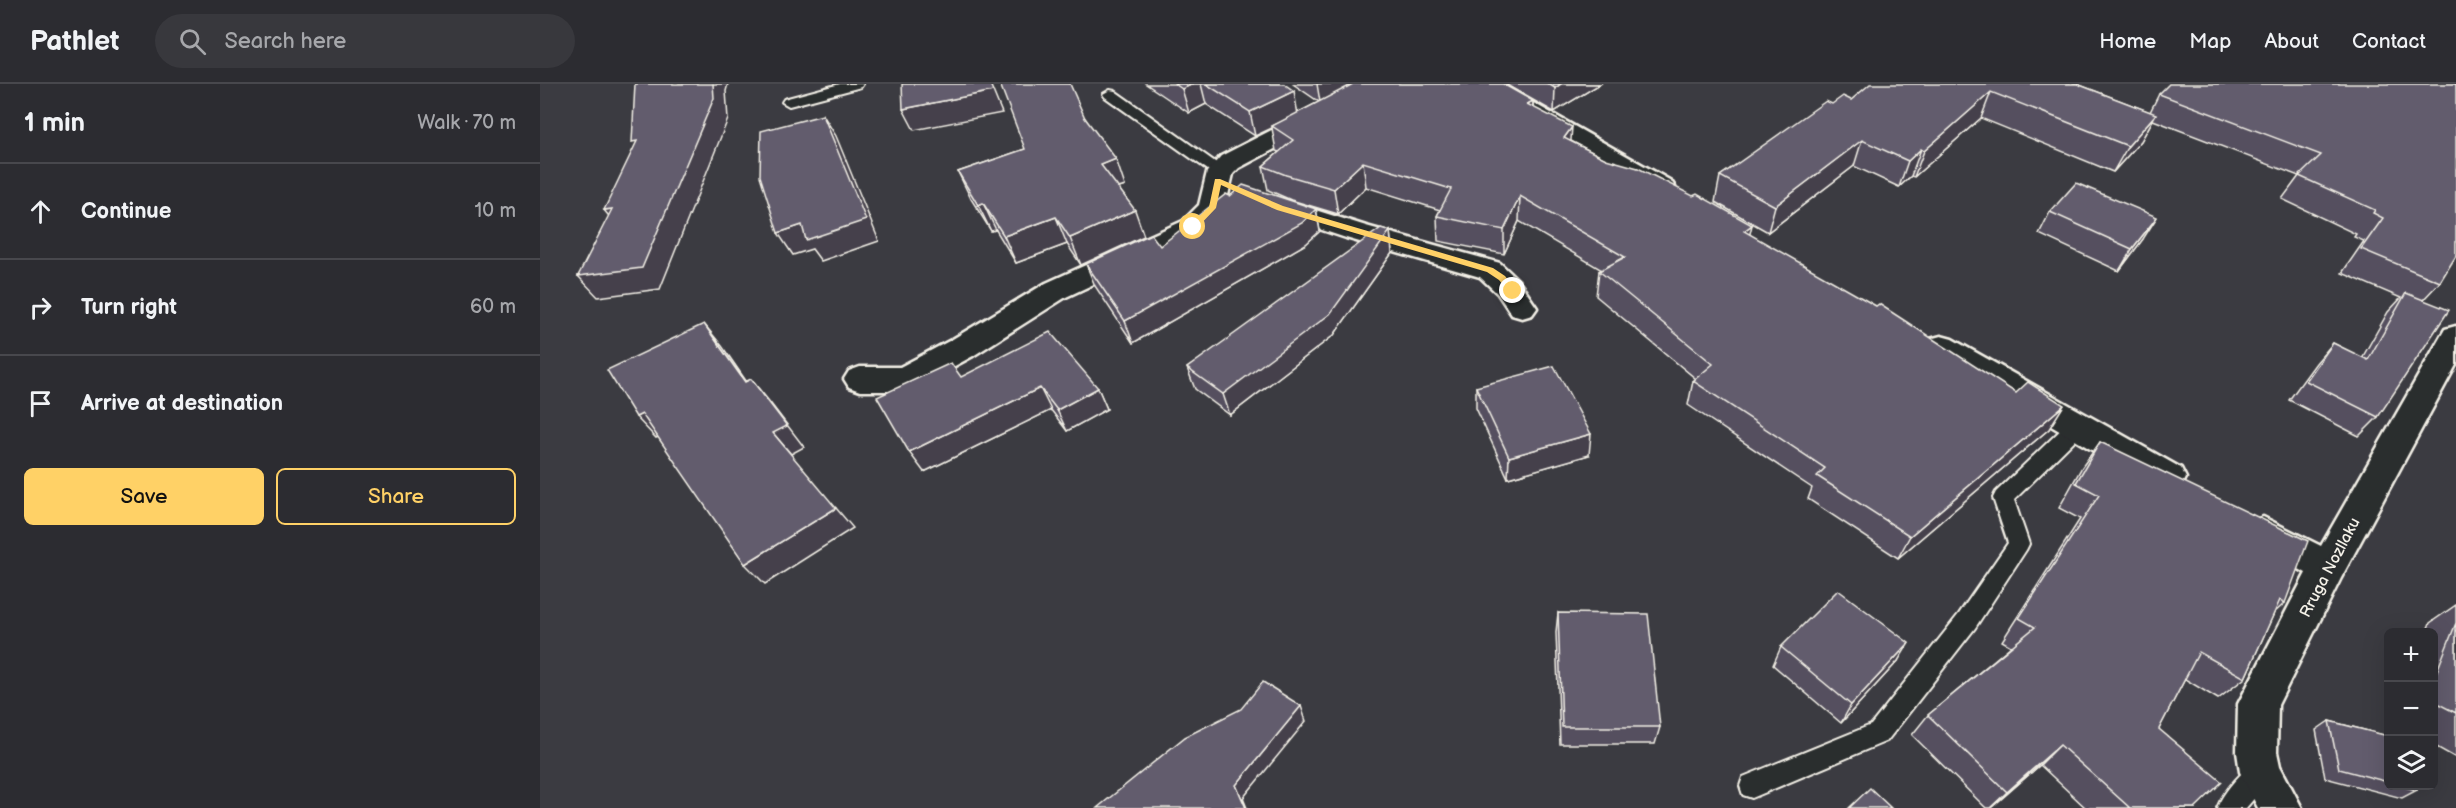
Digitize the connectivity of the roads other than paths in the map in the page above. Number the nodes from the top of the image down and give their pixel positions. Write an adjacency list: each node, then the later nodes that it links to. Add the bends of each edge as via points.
1 (856, 84): 5 (lane)
2 (1379, 84): 6 (street, via 1310,109 1230,162)
3 (1483, 84): 7 (street)
4 (1110, 94): 6 (lane)
5 (789, 102)
6 (1231, 184): 8 (street, via 1280,208 1490,270 1513,291); 11 (street, via 1193,227 1056,290 904,379)
7 (1687, 201)
8 (1522, 308)
9 (1913, 331): 12 (street)
10 (2456, 337): 15 (street, Rruga Nozllaku)
11 (860, 379)
12 (2078, 426): 13 (street); 17 (lane, via 2003,498 2019,544 1967,621 1879,733)
13 (2198, 495)
14 (2238, 518): 15 (street)
15 (2328, 567): 16 (street, Rruga Nozllaku, via 2258,704 2257,752)
16 (2261, 772): 18 (lane); 19 (street, Rruga Nozllaku)
17 (1752, 786)
18 (2229, 808)
19 (2281, 808)

